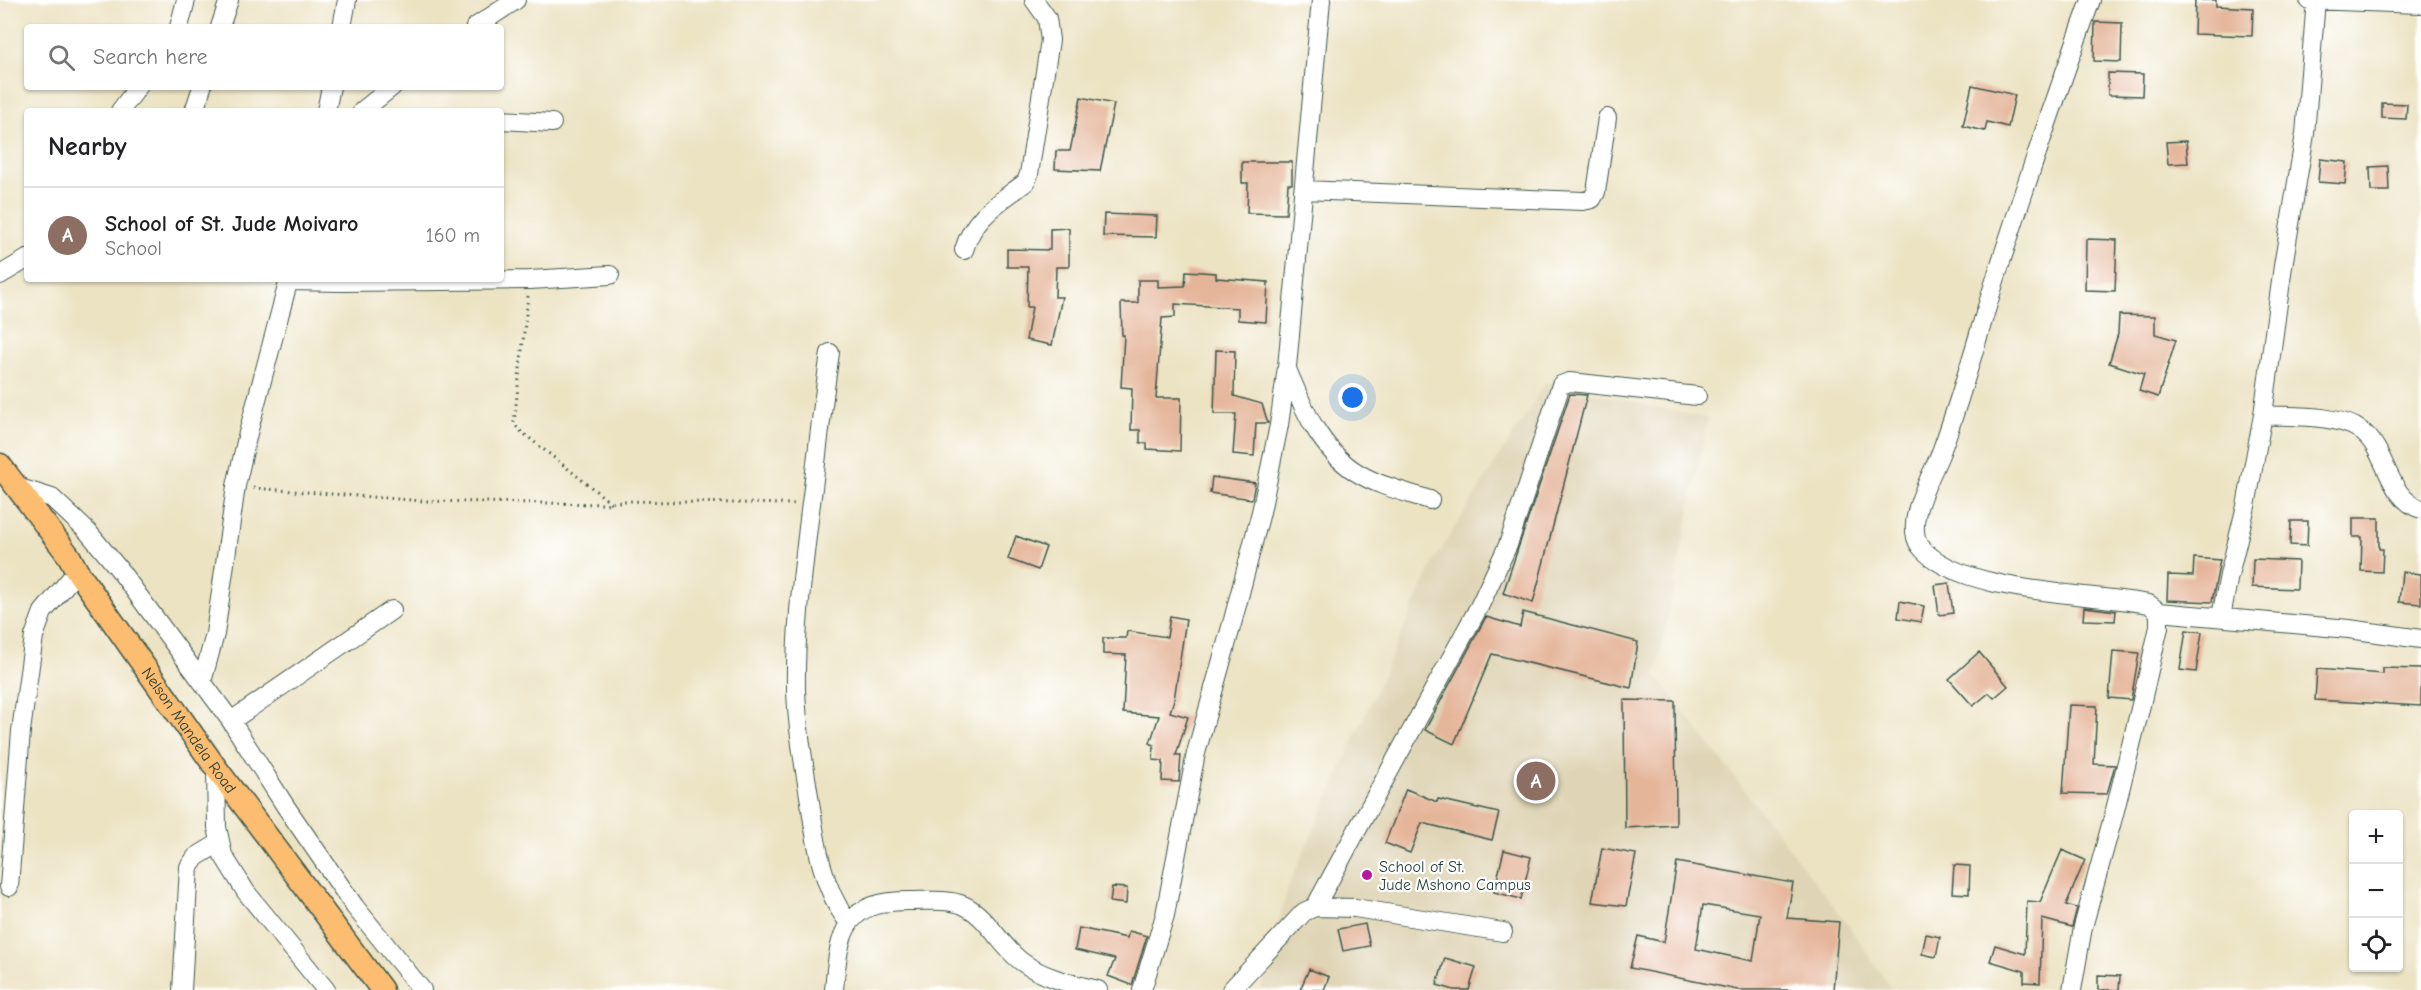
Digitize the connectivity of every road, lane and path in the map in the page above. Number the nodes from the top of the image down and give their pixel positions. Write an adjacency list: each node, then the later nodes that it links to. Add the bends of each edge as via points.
1 (186, 0): 11 (street)
2 (229, 0): 12 (street)
3 (347, 0): 13 (street)
4 (516, 0): 14 (street)
5 (1034, 0): 27 (street, via 1047,18 1050,39 1029,174 1026,182 971,228)
6 (1322, 0): 26 (street)
7 (2091, 0): 47 (street, via 2028,178 1943,446 1919,503 1915,532 1927,553 1963,574 2024,587 2149,604)
8 (2309, 0): 9 (street)
9 (2316, 0): 10 (street); 37 (street, via 2305,134)
10 (2421, 4)
11 (180, 24)
12 (221, 24)
13 (343, 24)
14 (480, 24)
15 (136, 90): 19 (street)
16 (201, 90): 20 (street)
17 (330, 90): 21 (street)
18 (388, 90): 22 (street)
19 (122, 108)
20 (195, 108)
21 (327, 108)
22 (366, 108)
23 (1607, 118): 26 (street, via 1592,199)
24 (504, 120): 25 (street)
25 (552, 123)
26 (1304, 190): 35 (street)
27 (964, 250)
28 (24, 261): 29 (street)
29 (0, 274)
30 (610, 275): 32 (street)
31 (504, 280): 32 (street)
32 (530, 280): 42 (path, via 514,423)
33 (288, 282): 39 (street)
34 (830, 353): 43 (street)
35 (1287, 367): 41 (street, via 1309,418 1338,458 1357,473); 64 (street, via 1261,512 1196,753 1166,915)
36 (1697, 396): 55 (street, via 1569,382 1561,385 1508,545 1480,605)
37 (2264, 415): 44 (street, via 2337,421 2360,430 2374,446 2406,501); 48 (street)
38 (0, 465): 40 (main road, Nelson Mandela Road)
39 (236, 486): 42 (path, via 424,501); 50 (street, via 215,634)
40 (16, 487): 45 (main road, Nelson Mandela Road); 50 (street, via 52,498 88,532)
41 (1430, 500)
42 (611, 503): 43 (path)
43 (811, 504): 56 (street, via 799,604 798,704 821,863 828,889)
44 (2421, 509)
45 (77, 571): 52 (main road, Nelson Mandela Road); 54 (street, via 43,612 34,636 21,731)
46 (392, 610): 51 (street)
47 (2159, 612): 48 (street); 66 (street, via 2159,627 2134,733 2083,927)
48 (2221, 617): 49 (street)
49 (2421, 639)
50 (202, 682): 51 (street)
51 (231, 721): 61 (street, via 334,878)
52 (216, 768): 53 (street); 60 (main road, Nelson Mandela Road)
53 (219, 843): 58 (street, via 196,857 189,867); 59 (street, via 246,892)
54 (9, 887)
55 (1315, 907): 57 (street, via 1355,908); 65 (street, via 1304,912)
56 (848, 922): 62 (street); 63 (street, via 874,903 961,904 975,912 1021,961 1051,977)
57 (1503, 932)
58 (182, 990)
59 (326, 990)
60 (382, 990)
61 (422, 990)
62 (834, 990)
63 (1098, 990)
64 (1142, 990)
65 (1231, 990)
66 (2072, 990)

